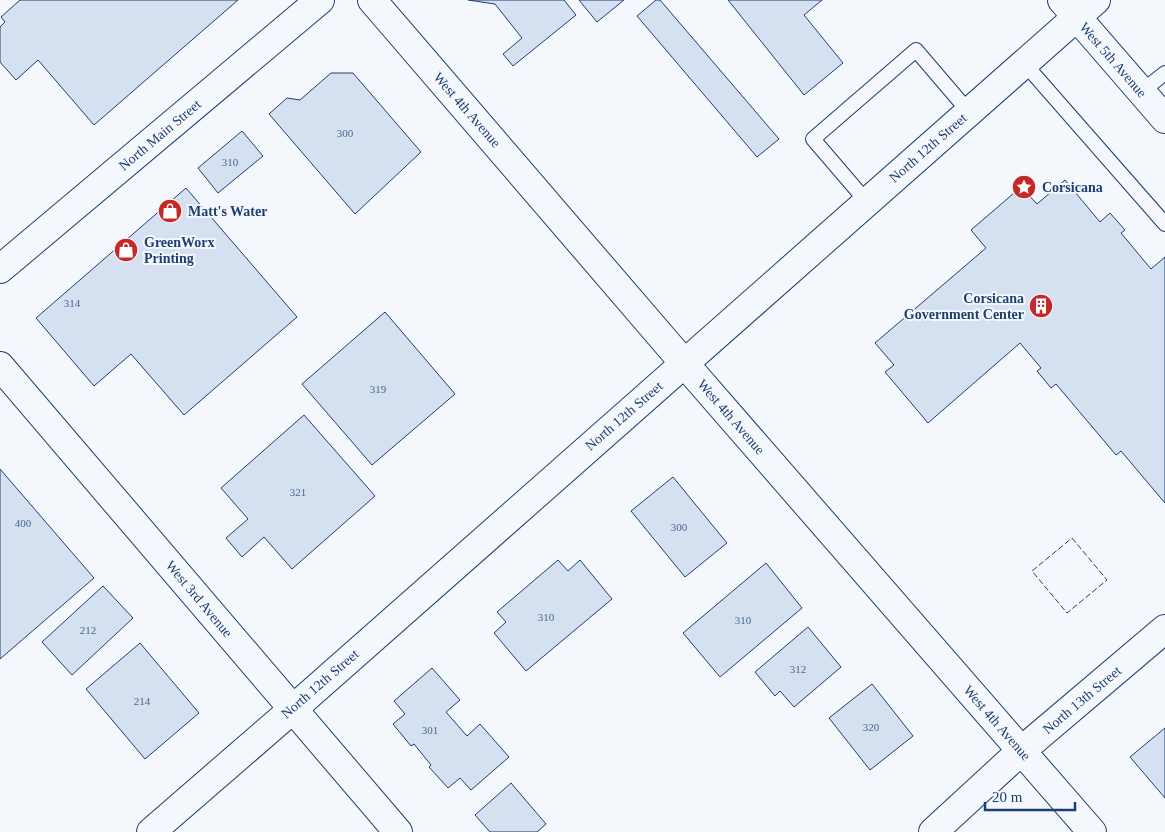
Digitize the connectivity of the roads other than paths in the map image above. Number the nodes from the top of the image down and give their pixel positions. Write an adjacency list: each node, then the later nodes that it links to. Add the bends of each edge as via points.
1 (320, 0): 11 (street, North Main Street)
2 (372, 0): 12 (street, West 4th Avenue)
3 (1078, 6): 4 (street, North 12th Street); 6 (street, West 5th Avenue)
4 (1024, 64): 7 (street, North 12th Street); 10 (lane)
5 (1165, 73): 6 (lane)
6 (1141, 92): 8 (street, West 5th Avenue)
7 (969, 112): 9 (street, North 12th Street); 9 (lane, via 916,50 814,139)
8 (1165, 119)
9 (867, 202): 12 (street, North 12th Street)
10 (1165, 224)
11 (0, 269)
12 (684, 363): 15 (street, North 12th Street); 16 (street, West 4th Avenue)
13 (0, 366): 15 (street, West 3rd Avenue)
14 (1165, 629): 16 (street, North 13th Street)
15 (292, 708): 17 (street, North 12th Street); 18 (street, West 3rd Avenue)
16 (1021, 751): 19 (street, North 13th Street); 20 (street, West 4th Avenue)
17 (151, 832)
18 (398, 832)
19 (933, 832)
20 (1092, 832)

